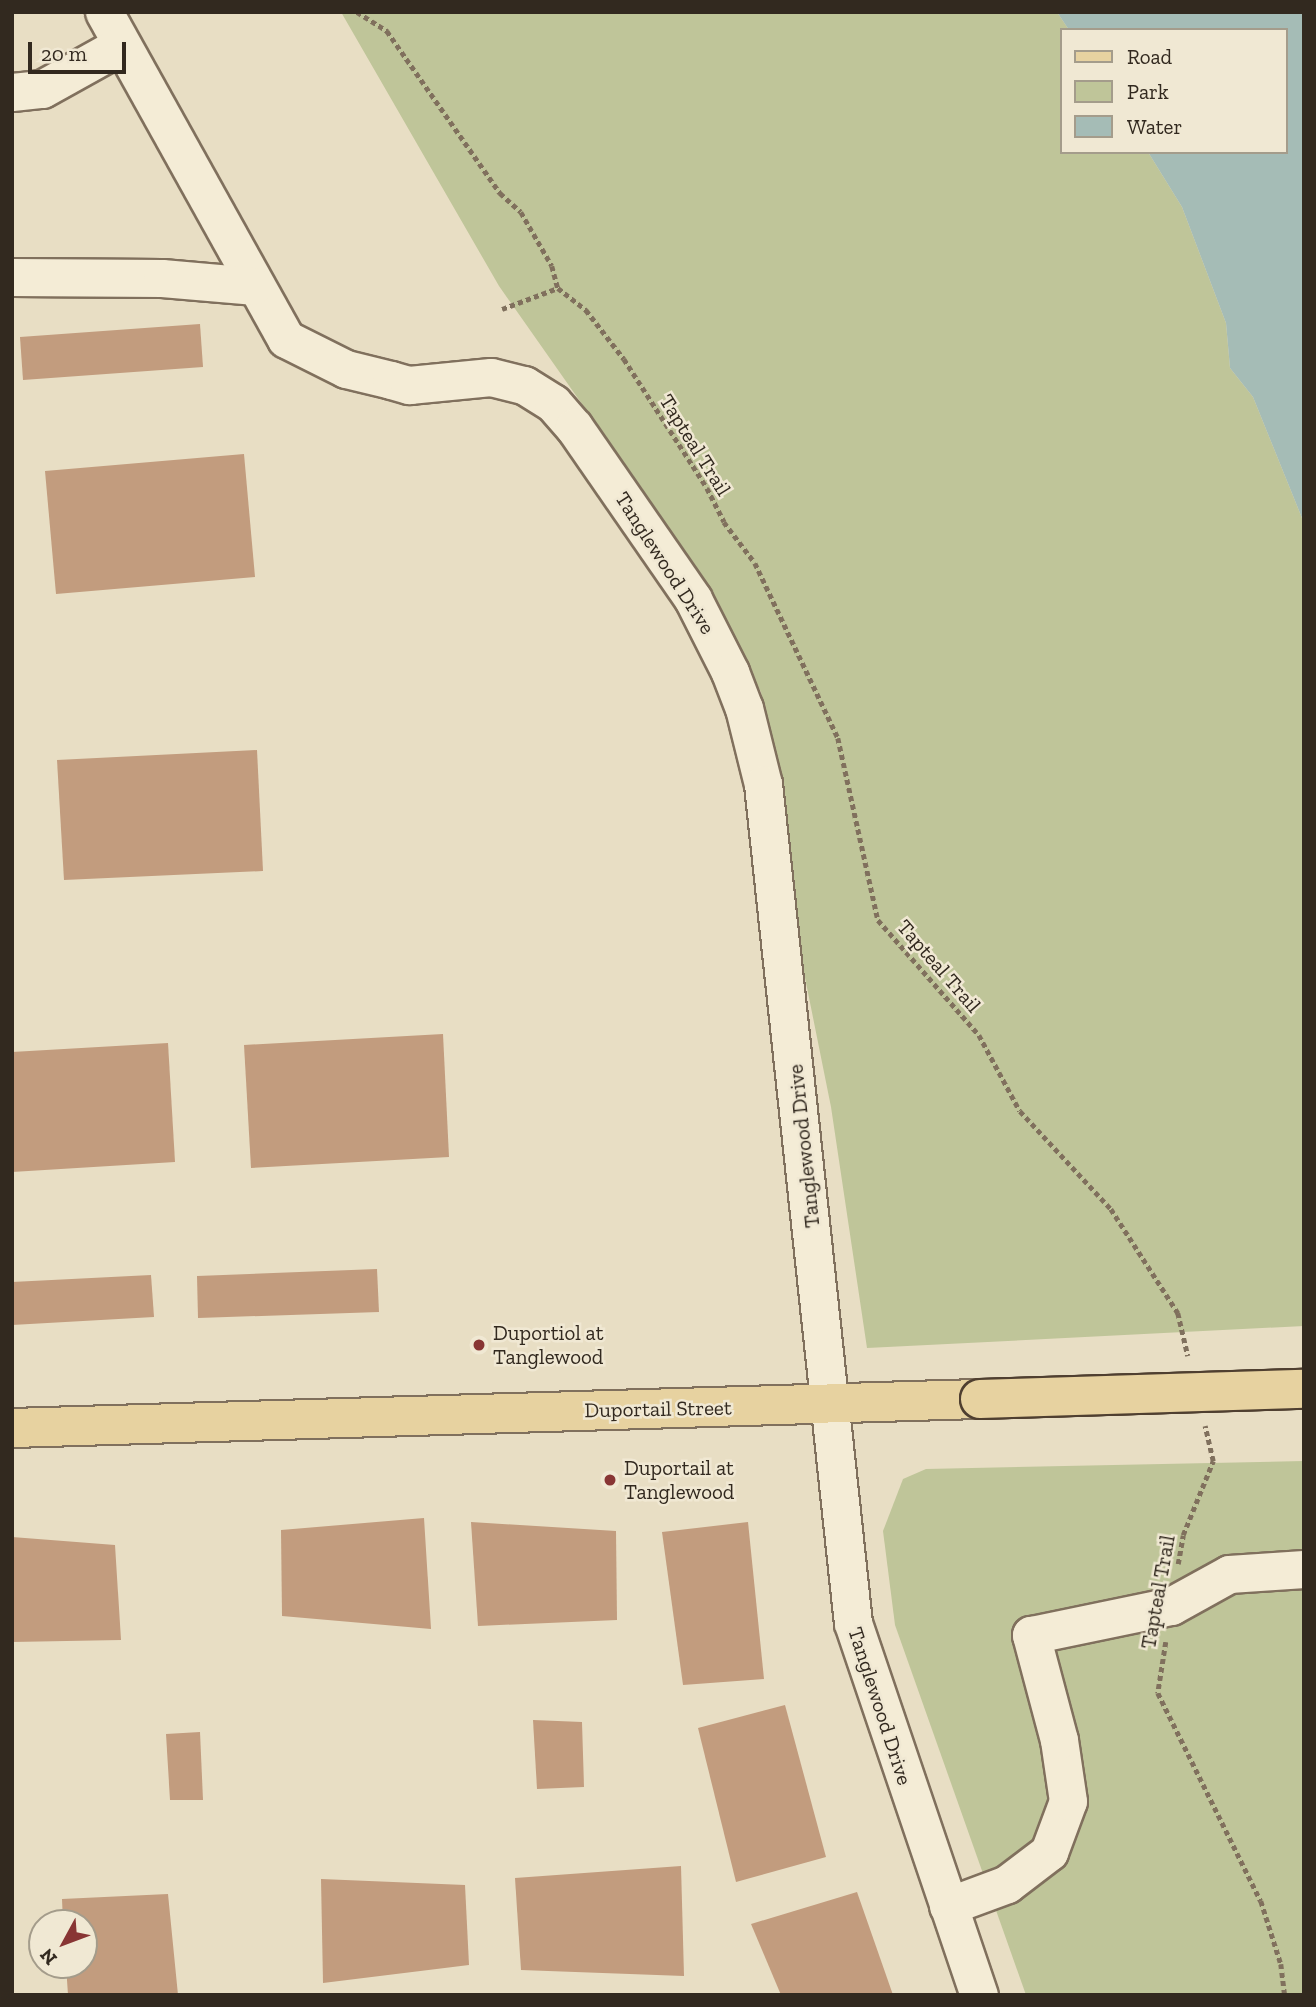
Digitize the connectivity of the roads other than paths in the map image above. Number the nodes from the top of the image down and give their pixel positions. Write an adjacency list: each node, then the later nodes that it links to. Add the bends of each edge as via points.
1 (104, 12): 2 (street)
2 (121, 45): 3 (street, via 42,89); 5 (street)
3 (12, 92)
4 (12, 276): 5 (street, via 162,278)
5 (253, 286): 7 (street, Tanglewood Drive, via 286,339 346,369 410,384 491,377 538,393 575,427 693,599 744,708 765,796 803,1125)
6 (1304, 1389): 7 (main road, Duportail Street, bridge)
7 (827, 1406): 8 (main road, Duportail Street); 10 (street, Tanglewood Drive, via 853,1623)
8 (12, 1429)
9 (1304, 1569): 10 (street, via 1229,1574 1171,1606 1031,1636 1059,1740 1068,1801 1049,1852 1007,1884)
10 (948, 1906): 11 (street, Tanglewood Drive)
11 (979, 1995)

